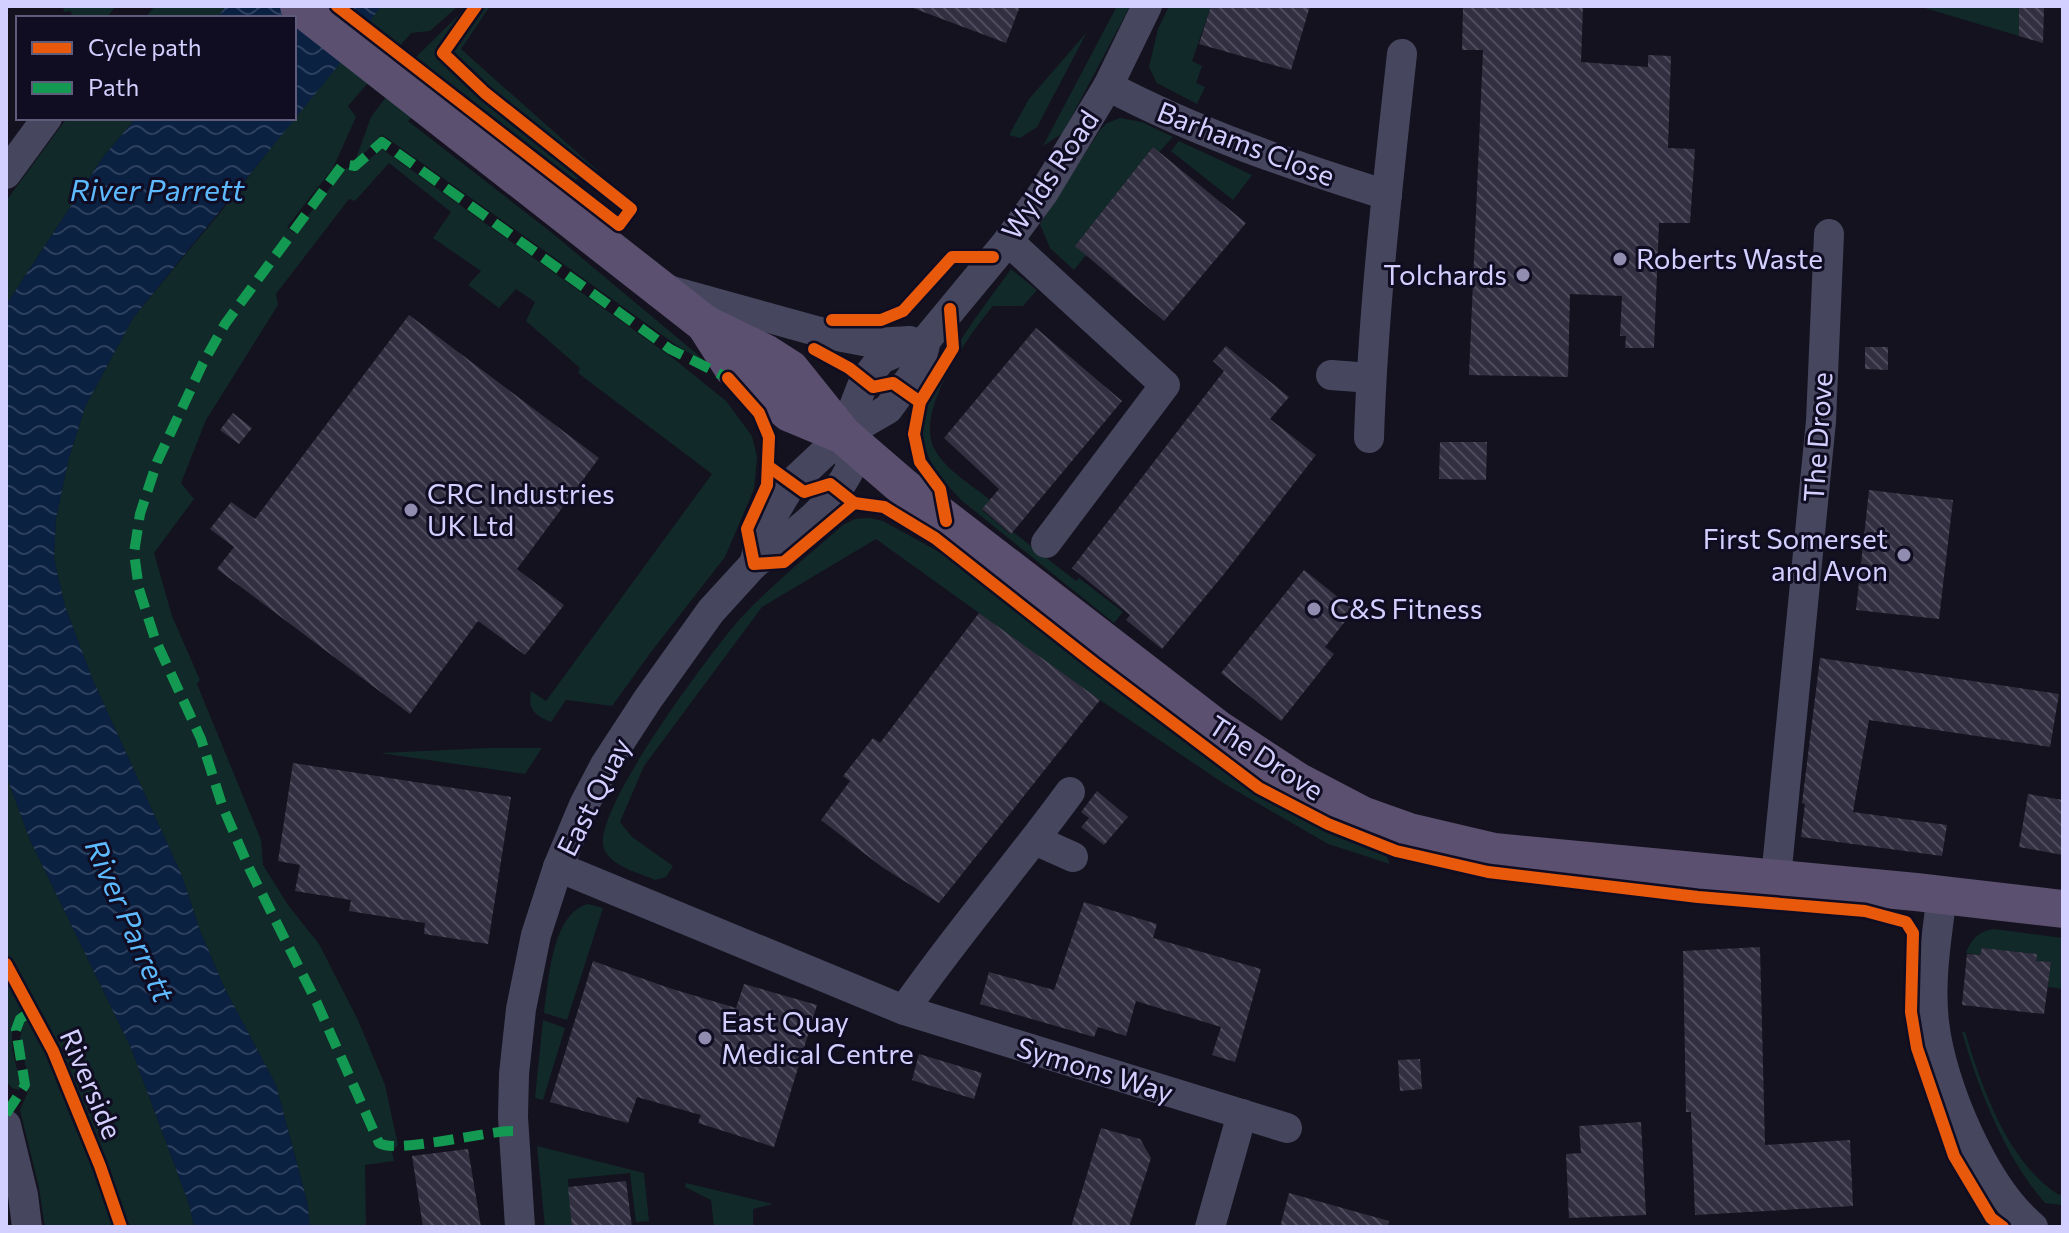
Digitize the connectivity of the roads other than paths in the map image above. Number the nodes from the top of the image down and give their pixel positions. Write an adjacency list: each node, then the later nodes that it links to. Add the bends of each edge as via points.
1 (299, 6): 10 (main road, The Drove)
2 (1147, 6): 4 (street, Wylds Road)
3 (1402, 54): 7 (street)
4 (1108, 86): 7 (street, Barhams Close, via 1275,160); 9 (street, Wylds Road)
5 (46, 120): 6 (street)
6 (6, 174)
7 (1387, 195): 13 (street)
8 (1829, 234): 21 (street, The Drove, via 1821,421)
9 (1008, 241): 11 (street, Wylds Road); 16 (street, via 1165,385)
10 (659, 288): 11 (street, via 858,340); 14 (main road, The Drove, via 705,324 790,369)
11 (926, 340): 14 (street, Wylds Road, via 920,365 888,409)
12 (1331, 375): 13 (street)
13 (1371, 378): 15 (street)
14 (843, 435): 20 (street, East Quay, via 792,483 763,532 754,564 711,611 640,712 598,778); 21 (main road, The Drove, via 910,493 1219,730 1333,801 1409,832 1494,852)
15 (1369, 438)
16 (1046, 543)
17 (1070, 792): 18 (street)
18 (1035, 840): 19 (street); 24 (street)
19 (1073, 857)
20 (558, 867): 24 (street, Symons Way); 29 (street, East Quay, via 536,935 514,1074)
21 (1776, 878): 22 (main road, The Drove)
22 (1942, 894): 23 (main road, The Drove); 31 (street, via 1933,967 1934,1021 1942,1063 1994,1185)
23 (2063, 909)
24 (904, 1010): 25 (street, Symons Way)
25 (1242, 1114): 27 (street, Symons Way); 30 (street)
26 (6, 1125): 28 (street)
27 (1287, 1128)
28 (27, 1227)
29 (520, 1227)
30 (1210, 1227)
31 (2033, 1227)

